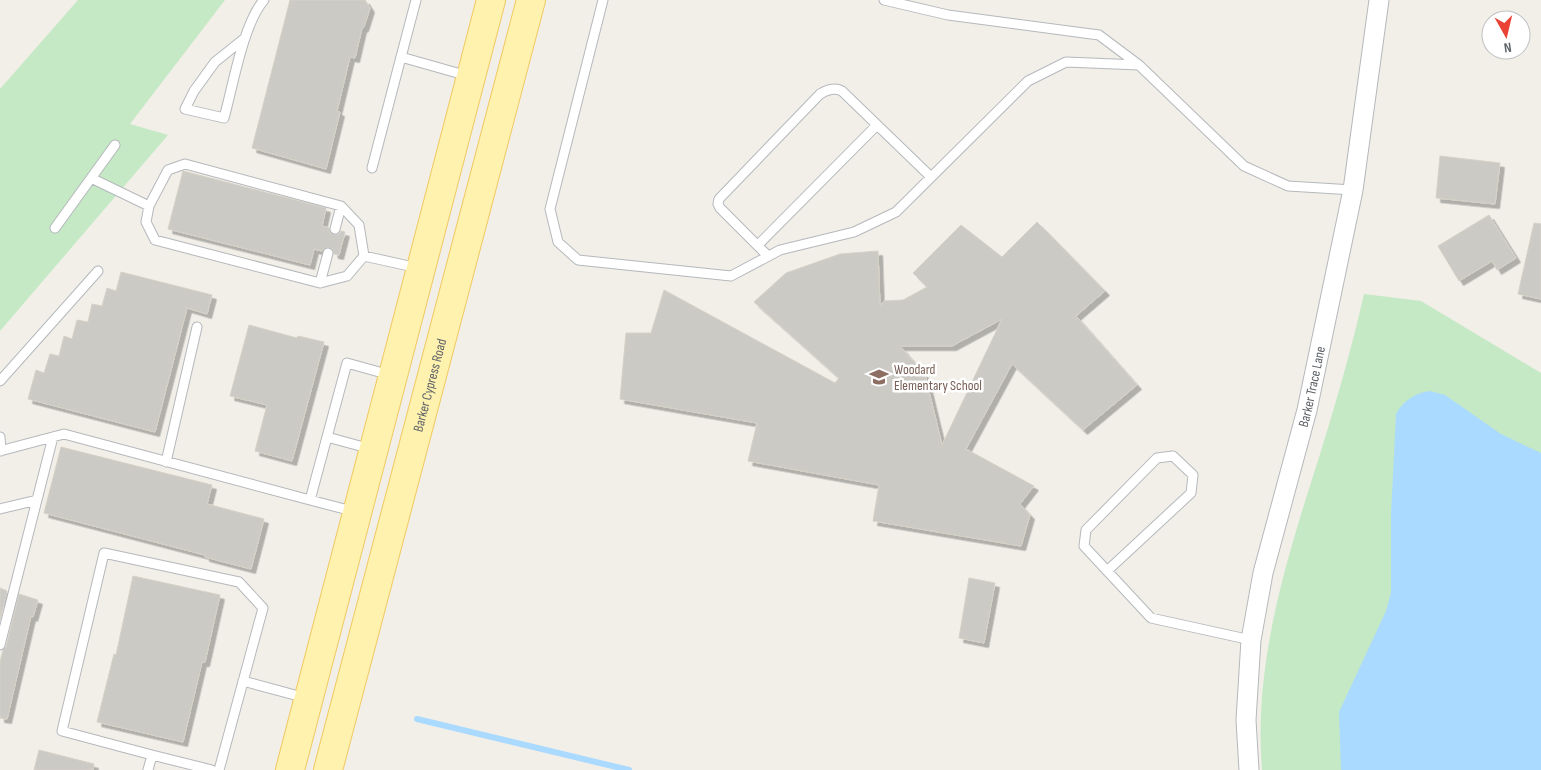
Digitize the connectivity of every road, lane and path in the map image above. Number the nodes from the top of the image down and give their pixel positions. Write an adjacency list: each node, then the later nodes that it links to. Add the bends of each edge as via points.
1 (264, 0): 8 (lane)
2 (416, 0): 9 (lane)
3 (491, 0): 11 (main road)
4 (531, 0): 28 (main road, Barker Cypress Road)
5 (603, 0): 25 (lane, via 550,209 558,242 578,260 731,276)
6 (884, 0): 10 (lane, via 948,15 1099,35)
7 (1379, 0): 17 (street, Barker Trace Lane)
8 (245, 38): 8 (lane, via 224,118 185,109 215,62)
9 (401, 57): 11 (lane); 14 (lane)
10 (1139, 65): 15 (lane, via 1066,62 1028,81); 17 (lane, via 1244,166 1288,186)
11 (471, 77): 26 (main road)
12 (877, 125): 15 (lane); 22 (lane); 22 (lane, via 842,91 832,89 820,94 719,199 720,208)
13 (115, 145): 16 (lane)
14 (372, 168)
15 (931, 177): 25 (lane, via 896,212 854,232 780,250)
16 (90, 178): 18 (lane); 20 (lane)
17 (1353, 190): 44 (street, Barker Trace Lane, via 1307,410 1263,573)
18 (149, 206): 19 (lane, via 168,170 185,164); 29 (lane, via 146,222 154,240)
19 (340, 206): 21 (lane); 24 (lane, via 360,225)
20 (55, 228)
21 (335, 229)
22 (758, 245): 25 (lane)
23 (328, 253): 29 (lane)
24 (364, 256): 26 (lane); 29 (lane, via 347,276)
25 (768, 256)
26 (421, 269): 28 (main road); 31 (main road)
27 (98, 271): 32 (lane)
28 (458, 276): 53 (main road, Barker Cypress Road)
29 (320, 283)
30 (198, 327): 38 (lane)
31 (393, 375): 35 (lane, via 347,363); 36 (main road)
32 (0, 380)
33 (0, 436): 37 (lane)
34 (53, 437): 37 (lane); 38 (lane, via 64,434); 39 (lane)
35 (327, 437): 36 (lane); 40 (lane)
36 (374, 450): 42 (main road)
37 (0, 451)
38 (166, 462): 40 (lane)
39 (37, 500): 41 (lane); 45 (lane)
40 (310, 500): 42 (lane)
41 (0, 509)
42 (357, 512): 47 (main road)
43 (1107, 572): 43 (lane, via 1084,546 1086,530 1157,458 1173,456 1193,475 1191,493); 44 (lane, via 1152,618)
44 (1250, 640): 54 (street, Barker Trace Lane, via 1246,720)
45 (0, 645)
46 (243, 681): 47 (lane); 48 (lane, via 264,608 239,582 104,553 62,731); 51 (lane)
47 (308, 699): 52 (main road)
48 (152, 755): 49 (lane); 50 (lane)
49 (148, 770)
50 (212, 770)
51 (219, 770)
52 (290, 770)
53 (328, 770)
54 (1249, 770)

